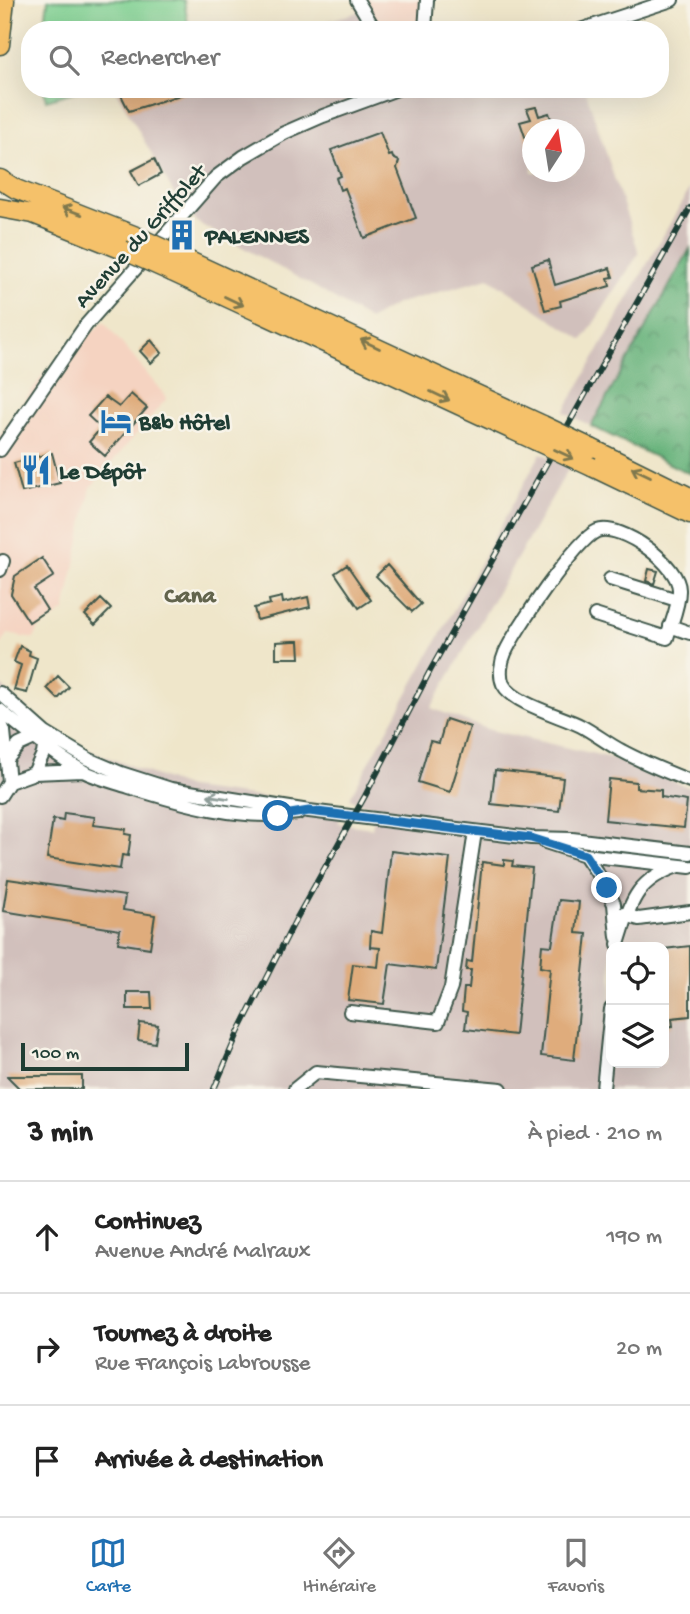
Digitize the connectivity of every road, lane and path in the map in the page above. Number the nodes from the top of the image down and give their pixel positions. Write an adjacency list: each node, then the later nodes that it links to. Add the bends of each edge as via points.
1 (5, 0): 8 (highway)
2 (357, 0): 5 (street)
3 (427, 0): 6 (street)
4 (672, 0): 7 (street)
5 (370, 21)
6 (426, 21)
7 (608, 21)
8 (0, 45)
9 (0, 54): 10 (highway)
10 (0, 60)
11 (372, 98): 16 (street, Avenue du Griffolet, via 284,132 216,177 86,325)
12 (0, 179): 14 (highway, one-way to 12, bridge, via 135,236)
13 (0, 208): 14 (highway, bridge, via 33,214 123,250)
14 (177, 265): 15 (highway)
15 (540, 433): 17 (highway, one-way to 15, bridge, via 591,448); 18 (highway, one-way to 18, bridge, via 592,467)
16 (0, 450)
17 (690, 497)
18 (690, 514)
19 (610, 579): 20 (street)
20 (677, 600): 22 (street); 31 (street, via 680,590 673,571 657,555 622,533 600,530 573,554 529,611 500,669 503,684 521,700)
21 (595, 615): 22 (street, via 667,638)
22 (670, 626): 23 (street)
23 (690, 632)
24 (0, 694): 27 (street)
25 (0, 710): 27 (street)
26 (0, 722): 28 (street)
27 (42, 739): 28 (street, via 19,745); 29 (street); 30 (street); 34 (street, one-way to 27, via 171,789)
28 (7, 759): 32 (street)
29 (85, 772): 30 (street); 34 (street, via 218,810 278,816)
30 (34, 773): 32 (street)
31 (690, 781)
32 (9, 782): 33 (street)
33 (0, 796)
34 (309, 811): 35 (street)
35 (475, 832): 36 (street); 47 (street, via 451,989 439,1022)
36 (531, 838): 37 (street); 39 (street)
37 (597, 842): 38 (street); 40 (street)
38 (690, 853): 40 (street)
39 (585, 855): 40 (street); 42 (street)
40 (625, 856): 41 (street); 42 (street); 43 (street, via 638,867)
41 (684, 867): 43 (street, via 667,870)
42 (602, 880): 45 (street)
43 (643, 887): 45 (street)
44 (690, 912): 45 (street, via 639,919)
45 (621, 914): 46 (street)
46 (618, 942)
47 (350, 1012)
48 (606, 1059): 51 (street)
49 (295, 1089): 50 (street, via 316,1072)
50 (501, 1089)
51 (603, 1089)

